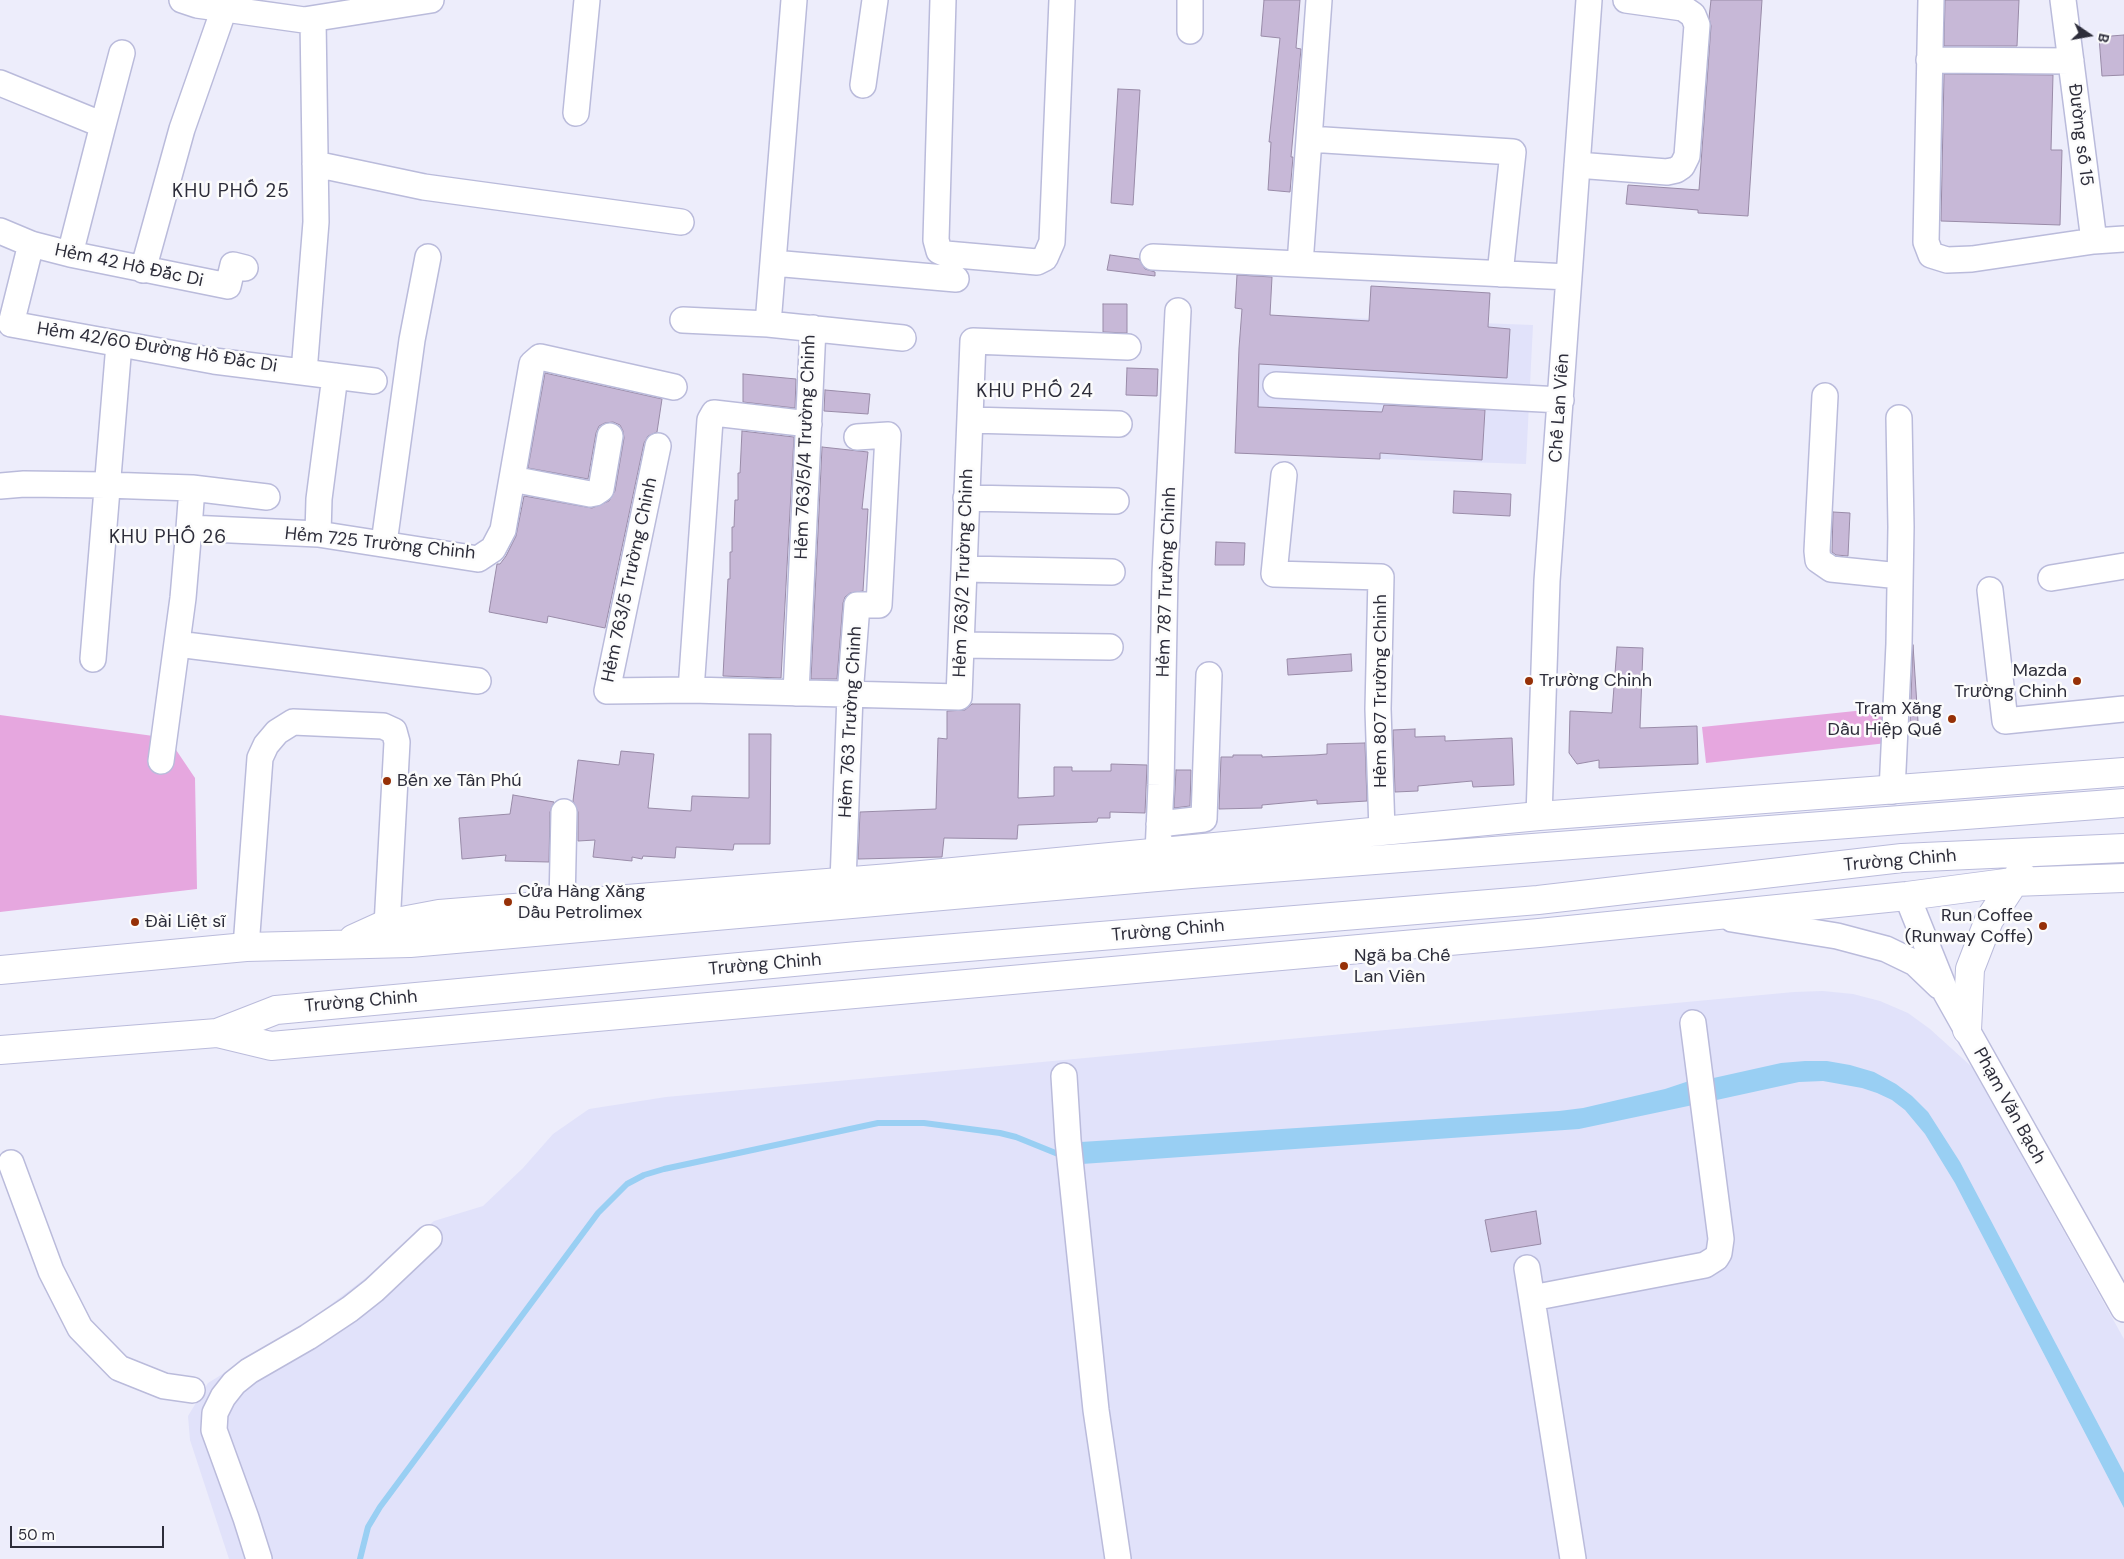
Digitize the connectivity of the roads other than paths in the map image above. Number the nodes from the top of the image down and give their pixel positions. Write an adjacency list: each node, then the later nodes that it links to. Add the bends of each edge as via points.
1 (182, 0): 15 (street)
2 (431, 0): 16 (street)
3 (587, 0): 23 (street)
4 (794, 0): 36 (street)
5 (875, 0): 22 (street)
6 (943, 0): 7 (street, via 938,251 1037,262 1045,258 1052,242)
7 (1062, 0)
8 (1190, 0): 17 (street)
9 (1319, 0): 25 (street)
10 (1589, 0): 27 (street, Chế Lan Viên)
11 (1626, 0): 27 (street, via 1683,8 1693,15 1697,25 1687,156 1682,166 1667,172)
12 (1931, 0): 19 (street)
13 (2063, 0): 20 (street, Đường số 15)
14 (268, 8): 15 (street); 16 (street, via 304,20)
15 (224, 9): 39 (street, via 182,129)
16 (313, 19): 26 (street)
17 (1190, 31)
18 (122, 53): 24 (street)
19 (1929, 60): 20 (street); 31 (street, via 1926,242 1932,254 1947,260 1972,259)
20 (2071, 61): 31 (street, Đường số 15)
21 (0, 83): 24 (street)
22 (863, 85)
23 (576, 113)
24 (103, 125): 33 (street)
25 (1309, 140): 37 (street); 40 (street, via 1513,152)
26 (315, 164): 28 (street, via 424,187); 50 (street, via 316,222)
27 (1577, 165): 41 (street, Chế Lan Viên)
28 (681, 222)
29 (0, 230): 32 (street, Hẻm 42 Hồ Đắc Di)
30 (2124, 239): 31 (street)
31 (2094, 241)
32 (31, 244): 33 (street, Hẻm 42 Hồ Đắc Di); 48 (street, Hẻm 42/60 Đường Hồ Đắc Di, via 11,324)
33 (70, 254): 39 (street, Hẻm 42 Hồ Đắc Di)
34 (428, 256): 74 (street, via 412,340)
35 (1153, 257): 37 (street)
36 (773, 263): 42 (street); 45 (street)
37 (1300, 264): 40 (street)
38 (244, 268): 39 (street, Hẻm 42 Hồ Đắc Di, via 233,265 228,286)
39 (142, 270)
40 (1500, 274): 41 (street)
41 (1569, 277): 56 (street, Chế Lan Viên)
42 (956, 280)
43 (1178, 311): 98 (street, Hẻm 787 Trường Chinh, via 1165,573)
44 (682, 320): 45 (street, Hẻm 763/5/4 Trường Chinh)
45 (768, 324): 46 (street, Hẻm 763/5/4 Trường Chinh)
46 (813, 328): 47 (street); 59 (street, Hẻm 763/5/4 Trường Chinh)
47 (903, 338)
48 (119, 344): 50 (street, Hẻm 42/60 Đường Hồ Đắc Di, via 214,361); 66 (street)
49 (1128, 347): 58 (street, Hẻm 763/2 Trường Chinh, via 973,341)
50 (304, 372): 51 (street, Hẻm 42/60 Đường Hồ Đắc Di)
51 (336, 376): 52 (street, Hẻm 42/60 Đường Hồ Đắc Di); 73 (street, via 319,499)
52 (374, 381)
53 (1276, 385): 56 (street)
54 (674, 387): 65 (street, Hẻm 725 Trường Chinh, via 540,356 532,364)
55 (1825, 396): 78 (street, via 1818,560 1831,569)
56 (1561, 400): 96 (street, Chế Lan Viên, via 1548,581)
57 (1899, 418): 78 (street)
58 (970, 420): 60 (street); 70 (street, Hẻm 763/2 Trường Chinh)
59 (809, 424): 87 (street, via 714,413 710,420); 88 (street, Hẻm 763/5/4 Trường Chinh)
60 (1119, 424)
61 (610, 436): 65 (street, via 601,489 595,493)
62 (857, 437): 89 (street, Hẻm 763 Trường Chinh, via 888,435 879,605 857,605)
63 (658, 446): 87 (street, Hẻm 763/5 Trường Chinh, via 607,691)
64 (1284, 475): 99 (street, Hẻm 807 Trường Chinh, via 1274,574 1381,577 1378,709)
65 (512, 479): 74 (street, Hẻm 725 Trường Chinh, via 503,530 493,549 478,559)
66 (106, 485): 67 (street); 68 (street); 84 (street)
67 (0, 486)
68 (192, 488): 69 (street); 72 (street)
69 (267, 497)
70 (966, 498): 71 (street); 76 (street, Hẻm 763/2 Trường Chinh)
71 (1116, 502)
72 (189, 528): 73 (street, Hẻm 725 Trường Chinh); 81 (street)
73 (318, 534): 74 (street, Hẻm 725 Trường Chinh)
74 (384, 543)
75 (2124, 566): 79 (street)
76 (964, 569): 77 (street); 82 (street, Hẻm 763/2 Trường Chinh)
77 (1112, 572)
78 (1900, 576): 93 (street)
79 (2052, 578)
80 (1990, 590): 90 (street, via 2005,721)
81 (177, 644): 86 (street); 91 (street)
82 (961, 645): 83 (street); 89 (street, Hẻm 763/2 Trường Chinh, via 959,697)
83 (1110, 646)
84 (93, 659)
85 (1208, 675): 98 (street, via 1204,819)
86 (478, 681)
87 (691, 690): 88 (street, Hẻm 763/5 Trường Chinh)
88 (796, 693): 89 (street, Hẻm 763/5 Trường Chinh)
89 (850, 695): 105 (street, Hẻm 763 Trường Chinh)
90 (2124, 709)
91 (162, 762)
92 (2124, 772): 93 (main road)
93 (1892, 791): 96 (main road); 97 (main road)
94 (2124, 803): 97 (main road)
95 (564, 812): 108 (street)
96 (1539, 816): 99 (main road)
97 (1896, 819): 103 (main road); 110 (main road, via 1191,874 410,943)
98 (1159, 824): 101 (street, Hẻm 787 Trường Chinh)
99 (1382, 831): 101 (main road)
100 (2124, 848): 102 (main road, Trường Chinh)
101 (1158, 852): 105 (main road)
102 (2033, 853): 103 (main road, Trường Chinh); 106 (main road)
103 (1902, 858): 107 (main road); 113 (main road, Trường Chinh, via 1538,900)
104 (2124, 878): 106 (main road, Trường Chinh)
105 (843, 882): 108 (main road)
106 (2014, 882): 107 (main road, Trường Chinh); 117 (main road, via 1988,920 1970,969)
107 (1907, 896): 109 (main road, Trường Chinh); 114 (street, Phạm Văn Bạch)
108 (562, 904): 110 (main road, via 440,914)
109 (1710, 916): 114 (street, via 1837,936 1886,949 1915,963); 115 (main road, Trường Chinh)
110 (386, 934): 111 (main road, via 335,946); 111 (street, via 397,742 394,731 383,726 293,722 277,732 260,758)
111 (246, 947): 112 (main road)
112 (0, 970)
113 (695, 972): 115 (main road); 118 (main road, Trường Chinh, via 276,1010)
114 (1946, 992): 117 (street, Phạm Văn Bạch)
115 (748, 1002): 118 (main road, Trường Chinh, via 271,1046)
116 (1693, 1023): 124 (street, via 1721,1239 1719,1253 1705,1265)
117 (1967, 1030): 125 (street, Phạm Văn Bạch)
118 (217, 1034): 119 (main road, Trường Chinh)
119 (0, 1050)
120 (1064, 1076): 128 (street, via 1096,1410)
121 (11, 1163): 126 (street, via 51,1271 80,1328 119,1368 164,1386)
122 (429, 1238): 127 (street, via 350,1309 249,1371 223,1397 216,1413 214,1430)
123 (1528, 1268): 124 (street)
124 (1532, 1298): 129 (street)
125 (2124, 1310)
126 (192, 1390)
127 (259, 1559)
128 (1118, 1559)
129 (1572, 1559)

